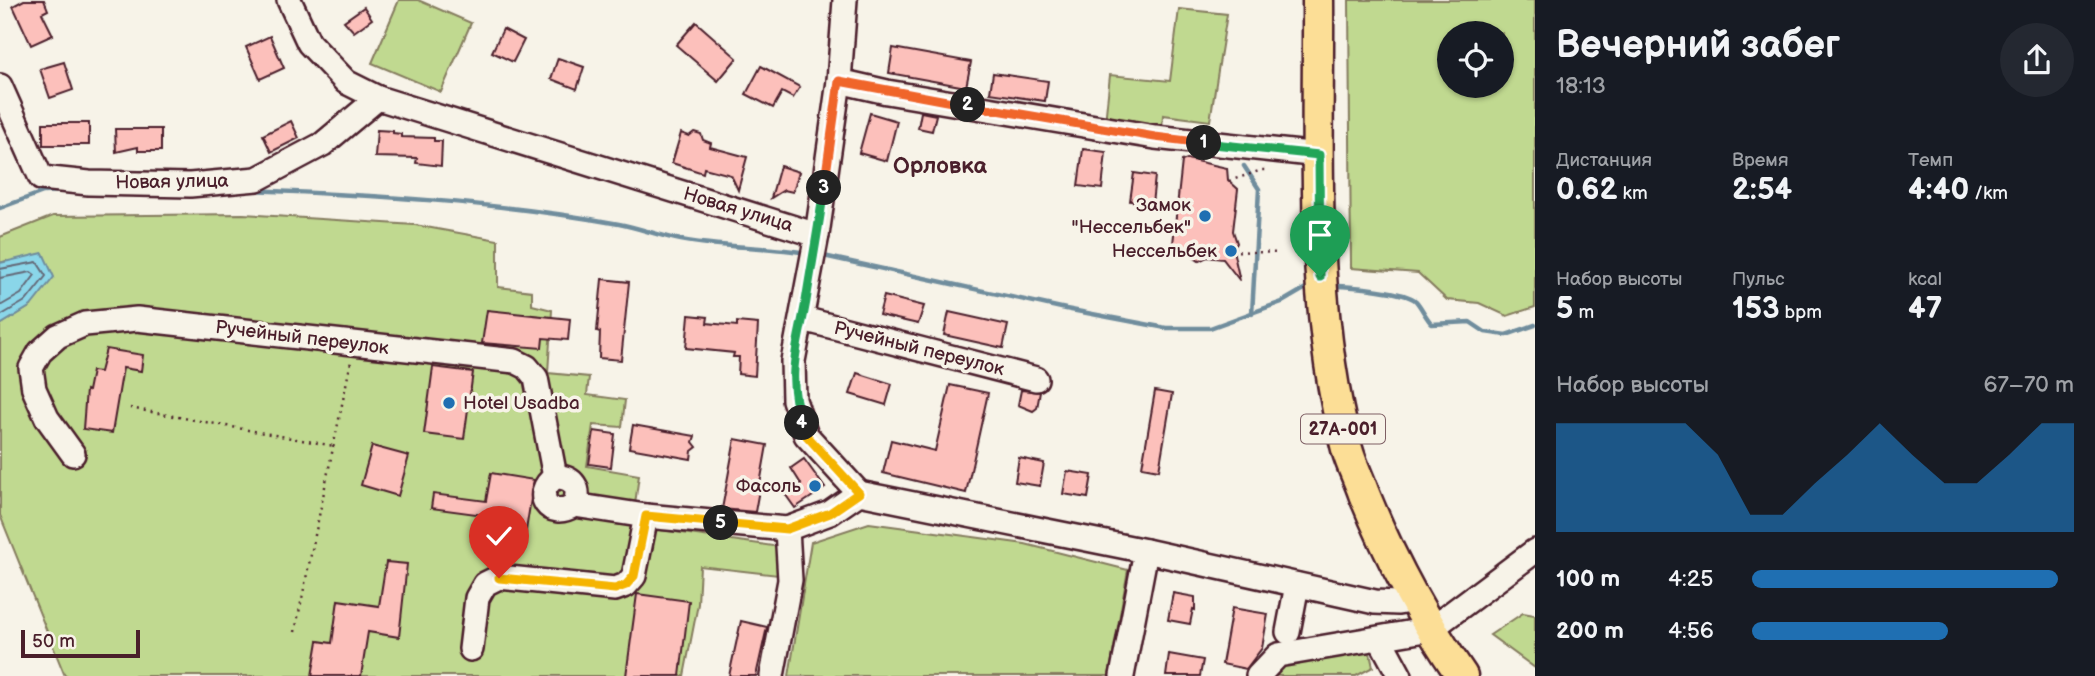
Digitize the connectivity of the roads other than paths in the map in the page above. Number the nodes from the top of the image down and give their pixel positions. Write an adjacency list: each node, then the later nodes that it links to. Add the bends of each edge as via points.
1 (289, 0): 6 (street, Новая улица, via 309,43 346,82)
2 (845, 0): 4 (street)
3 (1318, 0): 7 (main road, 27А-001)
4 (839, 81): 7 (street, via 1155,137); 8 (street)
5 (0, 86): 6 (street, Новая улица, via 41,178 89,183 190,185 257,179 323,144)
6 (378, 98): 8 (street, Новая улица)
7 (1319, 155): 20 (main road, 27А-001, via 1320,277 1329,366 1348,452 1378,529)
8 (817, 235): 9 (street)
9 (803, 319): 10 (street, Ручейный переулок); 14 (street, via 793,361 794,400 806,435)
10 (847, 330): 11 (street, via 863,319); 12 (street, Ручейный переулок)
11 (932, 336)
12 (1036, 379)
13 (73, 454): 15 (street, Ручейный переулок, via 47,418 34,389 31,368 58,336 85,324 137,319 515,361 536,378 555,477 546,483 546,503 554,510 565,511 574,505)
14 (859, 493): 16 (street, via 830,513); 17 (street)
15 (646, 516): 16 (street); 24 (street, via 634,576 626,585 615,589 499,578 485,584 477,598)
16 (787, 529): 25 (street, via 790,580)
17 (1146, 551): 19 (street); 26 (street)
18 (1535, 551): 21 (street)
19 (1297, 585): 20 (street, via 1375,602); 22 (street)
20 (1416, 600): 21 (main road, 27А-001)
21 (1431, 629): 23 (street); 29 (main road, 27А-001)
22 (1288, 632)
23 (1380, 639): 27 (street, via 1278,655); 28 (street)
24 (471, 649)
25 (772, 676)
26 (1122, 676)
27 (1258, 676)
28 (1400, 676)
29 (1462, 676)

